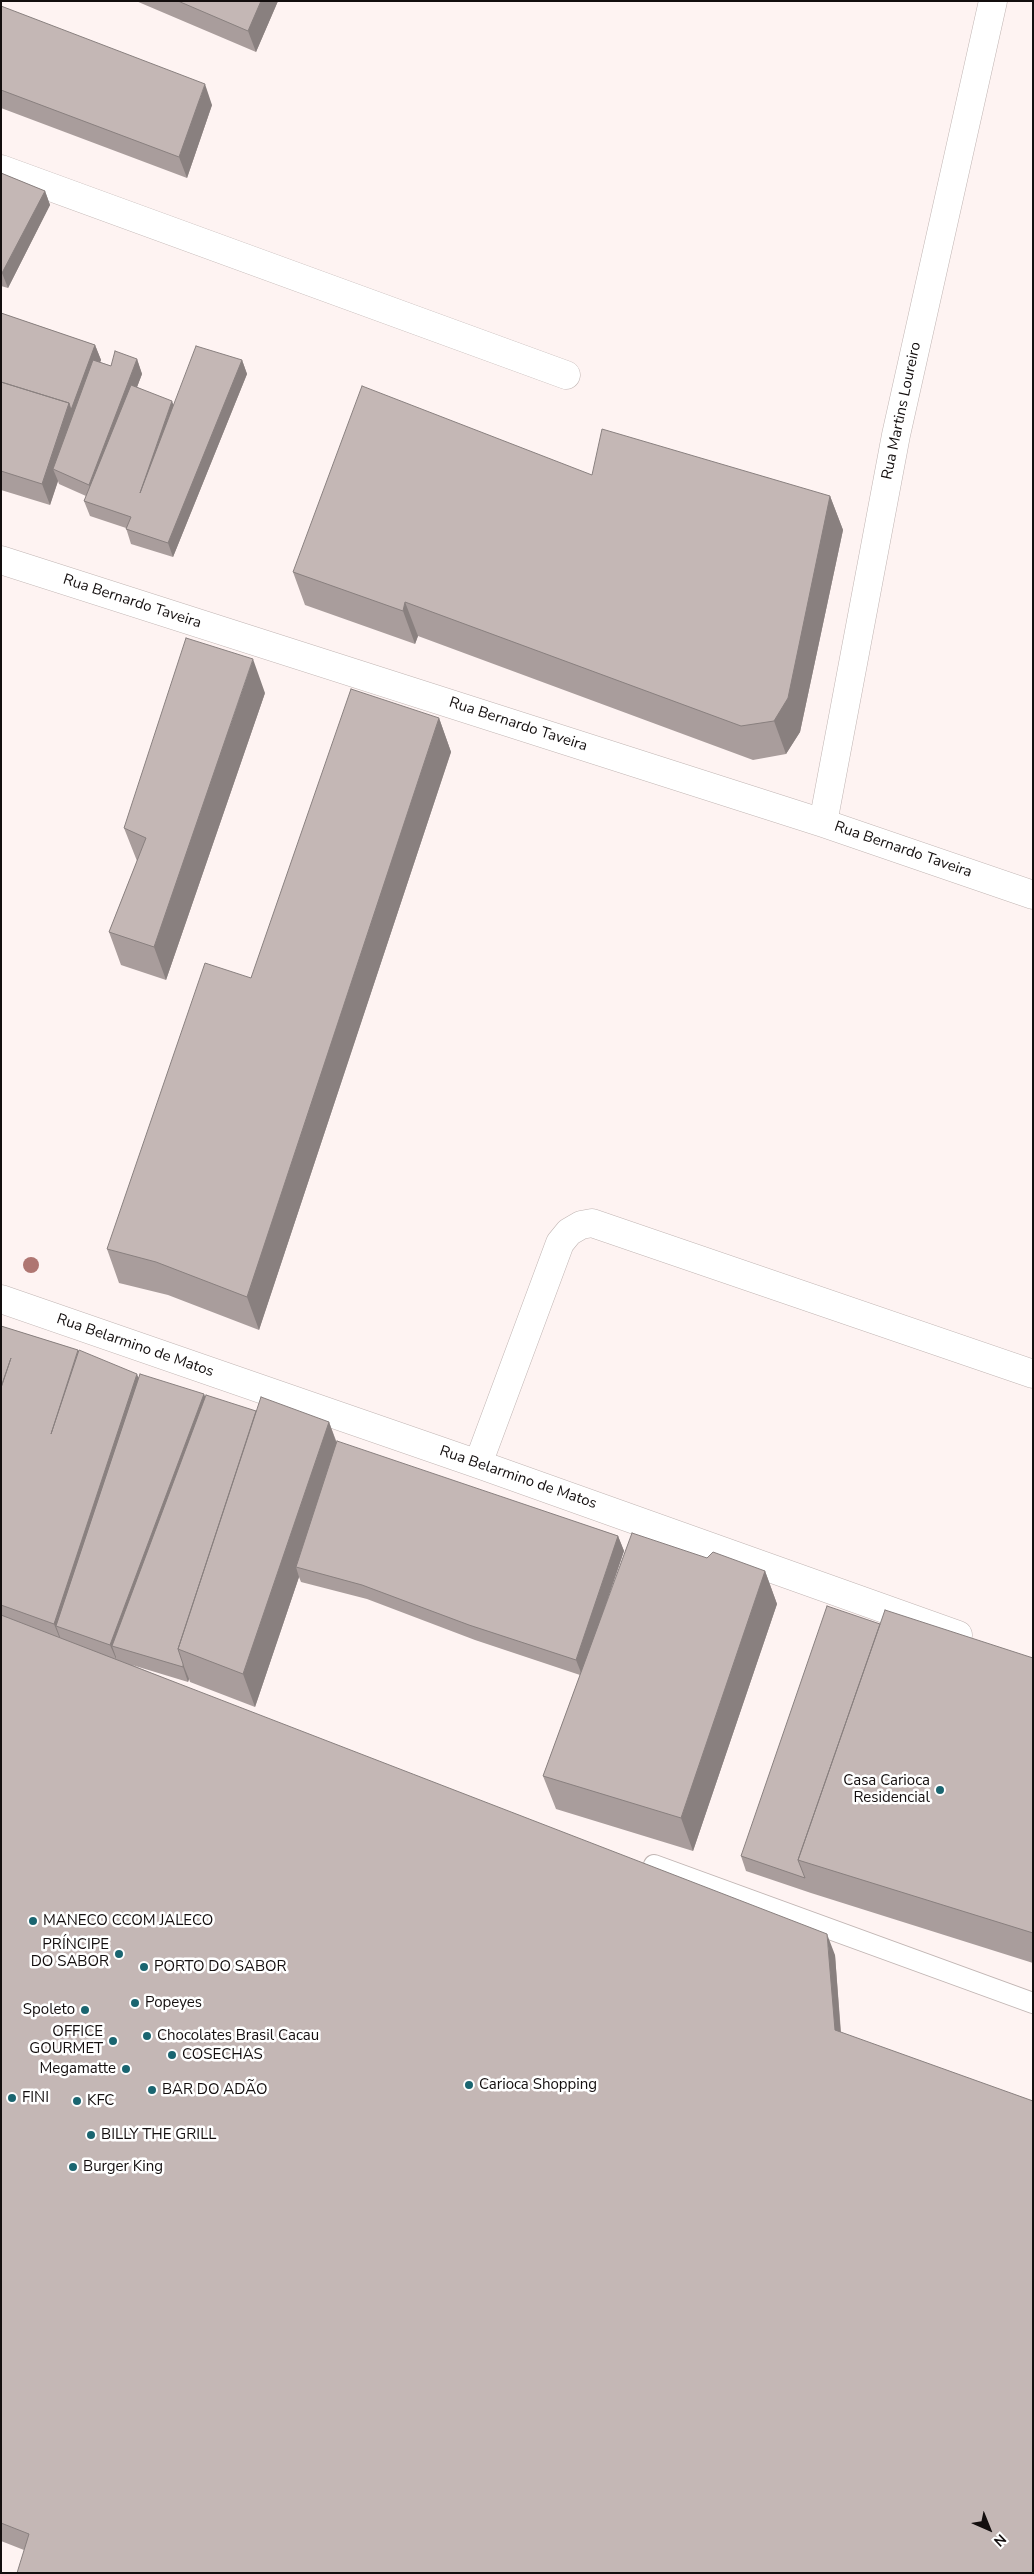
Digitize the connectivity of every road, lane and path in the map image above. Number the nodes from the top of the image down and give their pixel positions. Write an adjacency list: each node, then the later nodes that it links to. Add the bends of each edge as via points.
1 (993, 1): 5 (street, Rua Martins Loureiro, via 896,435)
2 (1, 169): 3 (street)
3 (566, 375)
4 (1, 560): 5 (street, Rua Bernardo Taveira)
5 (823, 823): 6 (street, Rua Bernardo Taveira)
6 (1033, 895)
7 (1, 1300): 9 (street, Rua Belarmino de Matos)
8 (1033, 1374): 9 (street, via 592,1223 569,1232 560,1243)
9 (478, 1464): 10 (street, Rua Belarmino de Matos)
10 (986, 1645)
11 (654, 1865): 12 (lane)
12 (1033, 2003)

